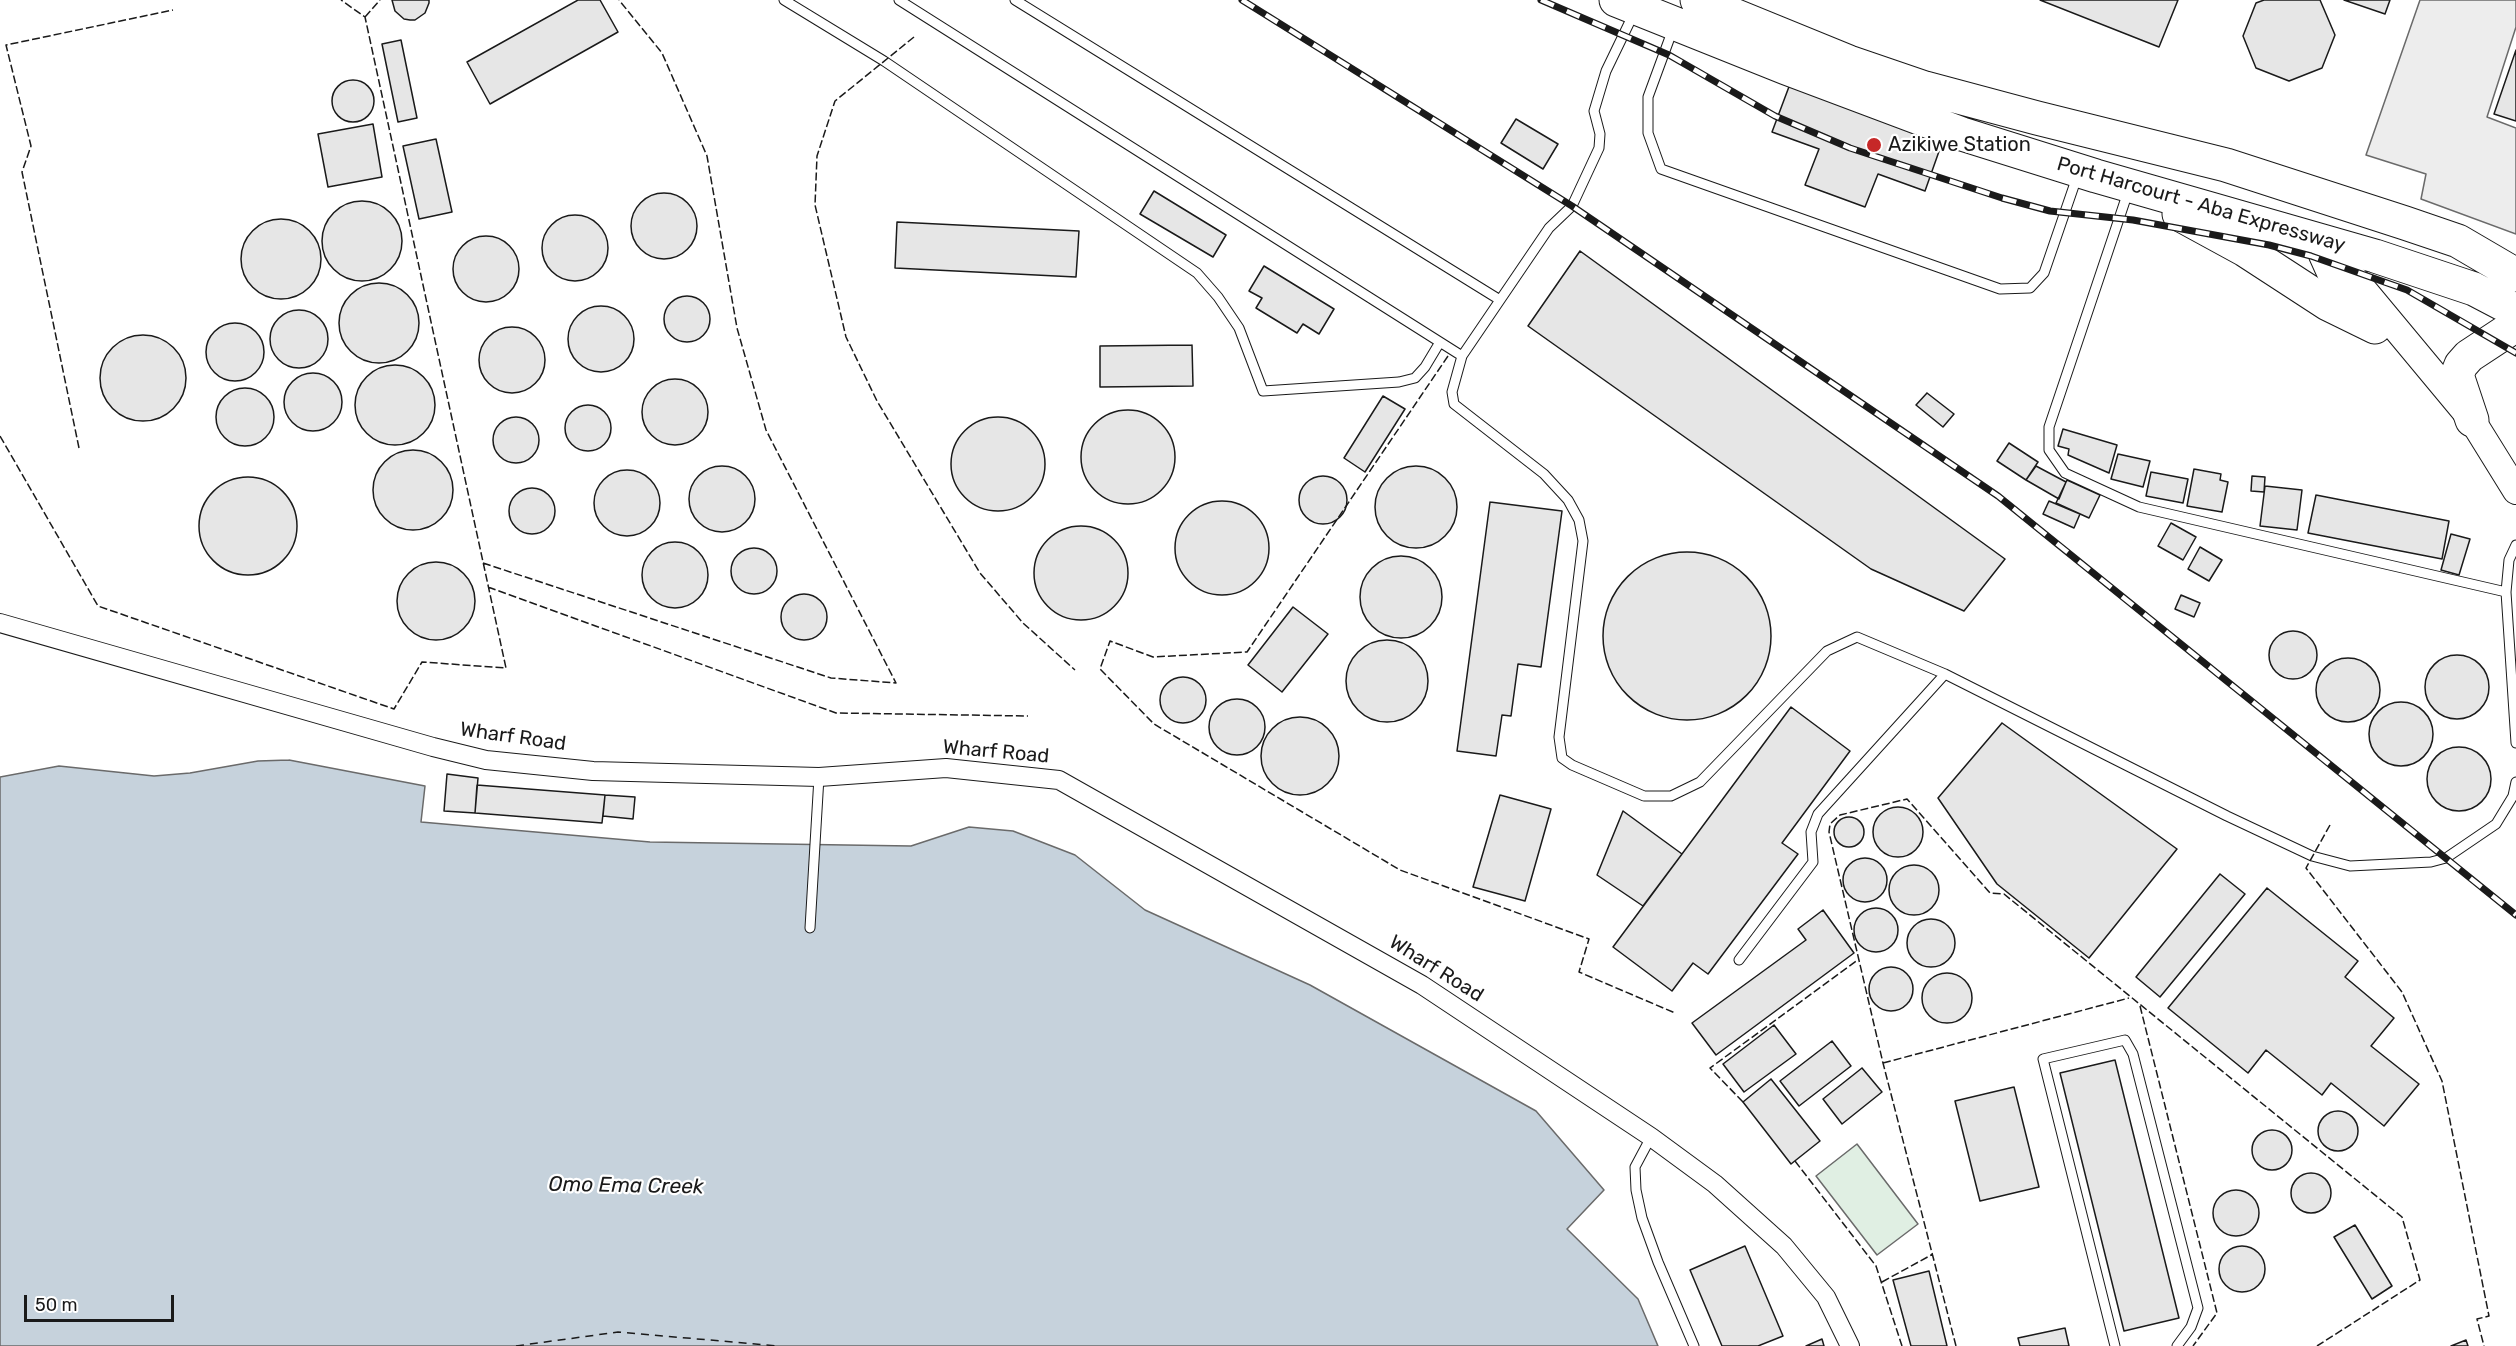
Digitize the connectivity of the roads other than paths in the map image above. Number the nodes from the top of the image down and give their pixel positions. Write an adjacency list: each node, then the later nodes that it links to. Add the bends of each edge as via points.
1 (784, 0): 16 (lane, via 884,61 1197,273 1239,328 1263,391 1415,378)
2 (899, 0): 16 (lane)
3 (1015, 0): 12 (lane)
4 (1697, 0): 7 (highway, Port Harcourt - Aba Expressway, via 1849,62 1925,88)
5 (1626, 4): 6 (highway, Port Harcourt - Aba Expressway); 12 (lane, via 1594,111 1599,148 1572,206 1549,228)
6 (1675, 24): 8 (highway, Port Harcourt - Aba Expressway, via 1962,134); 8 (lane, via 1648,97 1648,133 1661,169 2000,289 2030,288 2044,273)
7 (2037, 118): 10 (highway, via 2133,155 2244,188 2303,219); 11 (highway, Port Harcourt - Aba Expressway, via 2279,181 2458,241)
8 (2087, 173): 9 (highway); 10 (highway, Port Harcourt - Aba Expressway)
9 (2128, 191): 15 (highway, via 2180,214 2328,304); 22 (lane, via 2049,427 2049,450 2065,472 2139,507)
10 (2324, 242): 11 (highway, via 2331,231 2350,228); 13 (highway, Port Harcourt - Aba Expressway, via 2474,289); 15 (street, via 2322,255 2335,284); 18 (street)
11 (2515, 275)
12 (1500, 300): 17 (lane)
13 (2516, 311)
14 (2516, 325): 19 (highway, via 2461,364 2457,375)
15 (2374, 327): 18 (street)
16 (1440, 342): 17 (lane)
17 (1462, 356): 24 (lane, via 1452,392 1454,404 1544,474 1568,500 1579,520 1583,541 1559,737 1562,758 1572,765 1644,796 1671,796 1700,782 1827,651 1857,637)
18 (2425, 361): 19 (street)
19 (2472, 420): 20 (street)
20 (2516, 491)
21 (2516, 545): 22 (lane)
22 (2506, 592): 25 (lane)
23 (0, 623): 26 (street, Wharf Road, via 486,760 593,771)
24 (1945, 674): 27 (lane, via 2227,816 2312,856 2350,866 2446,858 2496,824 2513,796); 29 (lane, via 1818,814 1811,832 1813,862)
25 (2516, 743)
26 (819, 777): 28 (lane); 30 (street, Wharf Road, via 946,768 1059,780 1422,985)
27 (2516, 782)
28 (810, 928)
29 (1739, 960)
30 (1652, 1137): 31 (lane, via 1635,1167 1636,1190 1658,1262); 32 (street, Wharf Road, via 1715,1184 1784,1246 1826,1297)
31 (1694, 1346)
32 (1850, 1346)
33 (2115, 1346): 34 (lane, via 2043,1059 2125,1040 2133,1054 2198,1308 2191,1328)
34 (2177, 1346)

